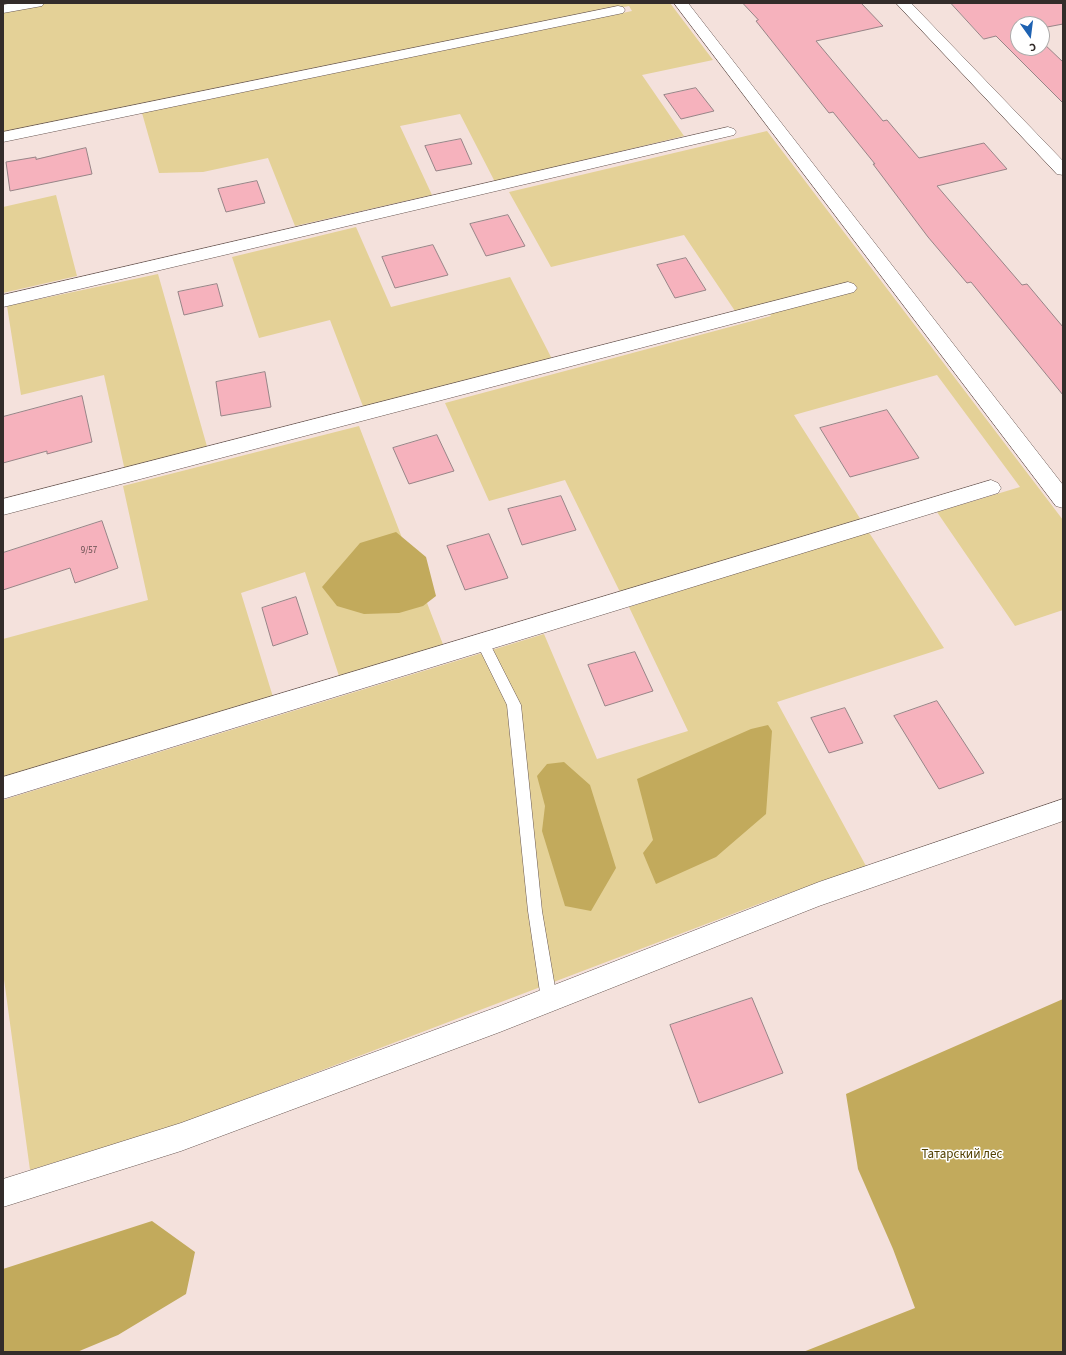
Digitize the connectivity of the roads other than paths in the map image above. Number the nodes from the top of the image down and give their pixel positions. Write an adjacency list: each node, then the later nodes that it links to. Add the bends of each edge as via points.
1 (37, 3): 4 (street)
2 (681, 3): 12 (street)
3 (903, 3): 8 (street)
4 (3, 9)
5 (618, 10): 7 (street)
6 (728, 132): 10 (street)
7 (3, 137)
8 (1063, 170)
9 (848, 288): 13 (street)
10 (3, 301)
11 (991, 488): 14 (street)
12 (1063, 500)
13 (3, 507)
14 (482, 642): 15 (street); 17 (lane, via 514,705 534,912)
15 (3, 788)
16 (1063, 810): 17 (street, via 819,894)
17 (549, 999): 18 (street, via 181,1137)
18 (3, 1193)

